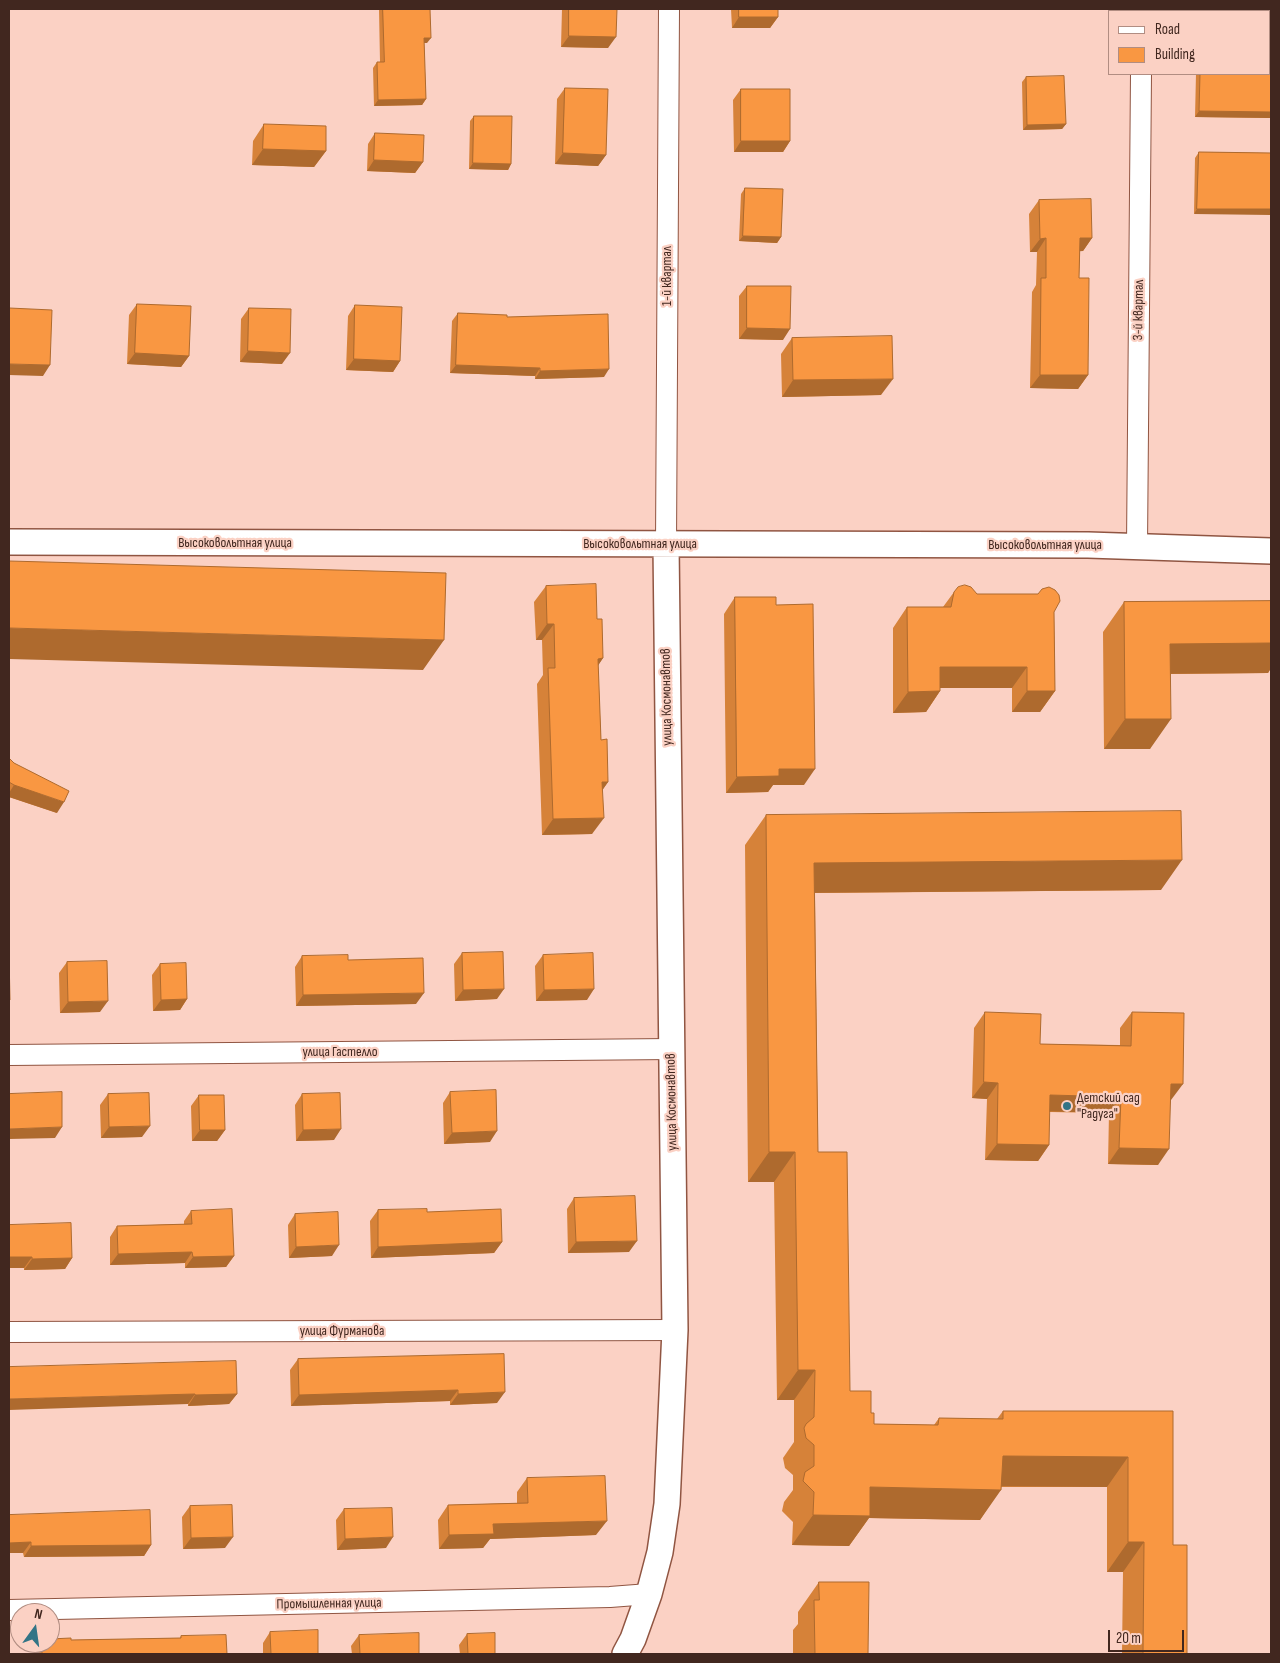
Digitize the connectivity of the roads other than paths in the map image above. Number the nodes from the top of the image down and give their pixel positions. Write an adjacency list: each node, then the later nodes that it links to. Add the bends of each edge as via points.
1 (669, 9): 4 (street, 1-й квартал)
2 (1141, 75): 5 (street, 3-й квартал)
3 (9, 542): 4 (street, Высоковольтная улица)
4 (666, 544): 5 (street, Высоковольтная улица); 7 (street, улица Космонавтов)
5 (1137, 546): 6 (street, Высоковольтная улица)
6 (1271, 551)
7 (672, 1049): 8 (street, улица Гастелло); 9 (street, улица Космонавтов)
8 (9, 1054)
9 (675, 1330): 10 (street, улица Фурманова); 11 (street, улица Космонавтов, via 667,1504 660,1552)
10 (9, 1332)
11 (649, 1594): 12 (street, Промышленная улица); 13 (street, улица Космонавтов)
12 (9, 1610)
13 (625, 1654)

